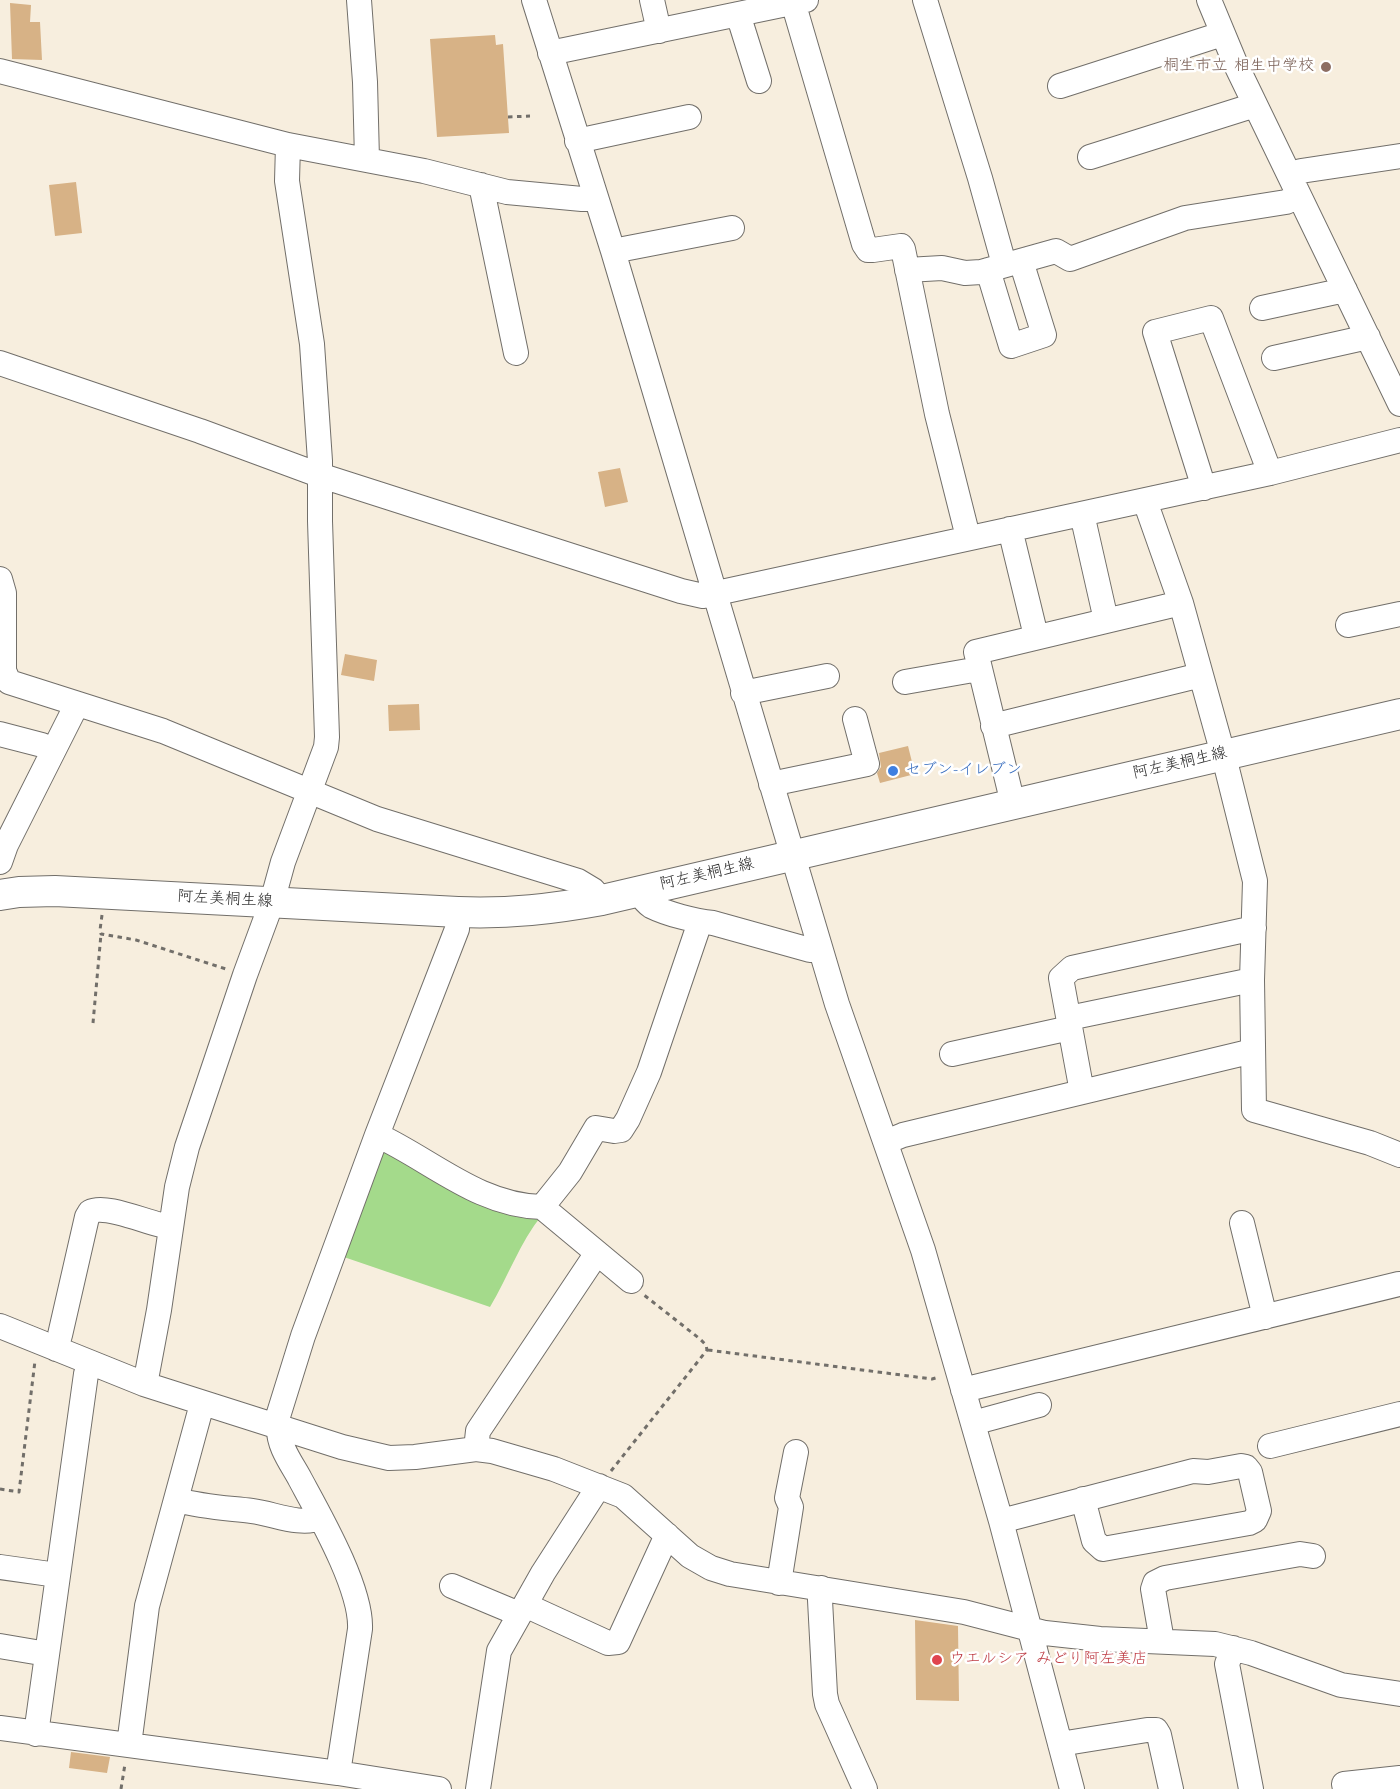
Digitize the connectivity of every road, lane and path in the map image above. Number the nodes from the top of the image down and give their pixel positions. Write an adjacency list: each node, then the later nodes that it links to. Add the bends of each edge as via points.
1 (359, 0): 22 (street)
2 (534, 0): 10 (street)
3 (652, 0): 8 (street)
4 (925, 0): 28 (street)
5 (1209, 0): 9 (street)
6 (800, 1): 7 (street); 29 (street, via 864,244 868,250 901,246)
7 (749, 8): 8 (street); 12 (street)
8 (659, 31): 10 (street)
9 (1222, 34): 13 (street); 14 (street)
10 (550, 53): 18 (street)
11 (0, 71): 19 (street)
12 (759, 81)
13 (1060, 86)
14 (1255, 105): 21 (street); 24 (street)
15 (530, 116): 16 (path)
16 (508, 117)
17 (689, 117): 18 (street)
18 (577, 141): 25 (street)
19 (288, 145): 22 (street); 39 (street, via 287,181 312,344)
20 (1400, 156): 24 (street, via 1301,171)
21 (1090, 157)
22 (367, 159): 23 (street)
23 (481, 185): 25 (street, via 507,192); 33 (street)
24 (1295, 186): 28 (street, via 1286,202 1185,218 1070,259 1056,251); 30 (street)
25 (596, 199): 27 (street)
26 (732, 228): 27 (street)
27 (612, 251): 46 (street)
28 (1004, 265): 29 (street, via 965,273 942,268)
29 (907, 270): 44 (street)
30 (1345, 290): 31 (street); 32 (street)
31 (1262, 308)
32 (1368, 338): 34 (street); 36 (street)
33 (516, 353)
34 (1274, 358)
35 (0, 363): 39 (street)
36 (1400, 404)
37 (1400, 440): 38 (street)
38 (1270, 473): 40 (street); 40 (street, via 1212,318 1155,332)
39 (320, 475): 46 (street, via 681,591 702,596); 65 (street, via 328,726 326,747)
40 (1204, 488): 41 (street)
41 (1145, 501): 42 (street); 47 (street)
42 (1082, 514): 43 (street); 49 (street)
43 (1010, 529): 44 (street); 51 (street)
44 (968, 537): 46 (street)
45 (0, 579): 57 (street, via 4,593 6,677 16,685)
46 (715, 594): 56 (street)
47 (1181, 603): 49 (street); 53 (street)
48 (1400, 614): 50 (street)
49 (1106, 620): 51 (street)
50 (1348, 625)
51 (1036, 636): 52 (street, via 976,652)
52 (979, 669): 55 (street); 60 (street)
53 (1201, 675): 60 (street); 63 (street)
54 (827, 676): 56 (street)
55 (905, 682)
56 (743, 693): 64 (street)
57 (75, 704): 62 (street); 65 (street, via 163,731)
58 (1400, 714): 63 (main road, 阿左美桐生線)
59 (855, 719): 64 (street, via 867,764)
60 (993, 726): 66 (street)
61 (0, 734): 62 (street)
62 (53, 751): 67 (street)
63 (1222, 755): 66 (main road, 阿左美桐生線); 76 (street, via 1255,881)
64 (771, 784): 68 (street)
65 (309, 791): 72 (street, via 377,819 578,881); 73 (street)
66 (1013, 804): 68 (main road, 阿左美桐生線)
67 (2, 850)
68 (791, 855): 69 (main road, 阿左美桐生線); 78 (street)
69 (639, 891): 72 (main road, 阿左美桐生線); 75 (street, via 652,906)
70 (0, 895): 71 (main road, 阿左美桐生線, via 31,891)
71 (106, 895): 73 (main road, 阿左美桐生線); 77 (path)
72 (602, 900): 74 (main road, 阿左美桐生線, via 535,911)
73 (272, 902): 74 (main road, 阿左美桐生線); 79 (street)
74 (458, 912): 86 (street, via 457,928)
75 (700, 922): 78 (street); 89 (street, via 649,1072 628,1119 621,1130 596,1128 576,1163)
76 (1254, 928): 80 (street); 82 (street, via 1071,968 1061,978)
77 (101, 934): 79 (path, via 136,940); 81 (path)
78 (820, 950): 87 (street)
79 (245, 975): 91 (street, via 187,1147)
80 (1252, 980): 82 (street); 83 (street)
81 (93, 1023)
82 (1069, 1023): 84 (street); 85 (street)
83 (1253, 1052): 85 (street); 88 (street, via 1254,1110)
84 (952, 1054)
85 (1082, 1092): 87 (street)
86 (377, 1135): 89 (street, via 490,1198); 106 (street, via 293,1362)
87 (886, 1142): 100 (street)
88 (1400, 1155)
89 (542, 1207): 92 (street)
90 (1242, 1223): 95 (street)
91 (171, 1227): 98 (street, via 102,1209 90,1212 60,1335); 101 (street)
92 (597, 1253): 93 (street); 108 (street, via 478,1431)
93 (631, 1281): 97 (path, via 706,1345)
94 (1400, 1284): 95 (street)
95 (1265, 1317): 100 (street)
96 (0, 1326): 98 (street)
97 (707, 1350): 100 (path); 110 (path)
98 (45, 1354): 99 (street); 111 (path, via 19,1492)
99 (90, 1363): 101 (street); 119 (street)
100 (961, 1381): 105 (street)
101 (144, 1384): 102 (street)
102 (202, 1404): 106 (street); 113 (street)
103 (1038, 1405): 105 (street)
104 (1400, 1414): 107 (street)
105 (973, 1423): 115 (street)
106 (277, 1427): 108 (street, via 388,1458); 114 (street, via 281,1443)
107 (1270, 1446)
108 (476, 1449): 110 (street, via 554,1469)
109 (796, 1452): 120 (street, via 787,1498 791,1507)
110 (599, 1486): 116 (street, via 623,1496); 123 (street)
111 (0, 1489)
112 (1083, 1499): 112 (street, via 1193,1471 1246,1467 1259,1511 1249,1523 1103,1549 1094,1542); 115 (street)
113 (178, 1500): 114 (street, via 304,1522); 133 (street, via 147,1606)
114 (321, 1518): 134 (street, via 357,1599 360,1620)
115 (1001, 1521): 124 (street)
116 (667, 1535): 120 (street, via 711,1568); 123 (street, via 618,1642 613,1644)
117 (1313, 1556): 125 (street, via 1300,1554 1155,1583)
118 (0, 1567): 119 (street)
119 (57, 1575): 128 (street)
120 (779, 1583): 122 (street)
121 (452, 1586): 123 (street)
122 (821, 1588): 124 (street, via 964,1612); 139 (street, via 825,1694)
123 (522, 1610): 138 (street, via 499,1651)
124 (1029, 1628): 125 (street, via 1100,1639); 132 (street)
125 (1162, 1641): 127 (street)
126 (0, 1646): 128 (street)
127 (1233, 1648): 129 (street, via 1341,1685); 142 (street, via 1227,1664)
128 (47, 1654): 131 (street)
129 (1400, 1694)
130 (0, 1728): 131 (street)
131 (36, 1734): 133 (street)
132 (1060, 1744): 140 (street); 141 (street, via 1156,1730)
133 (129, 1745): 134 (street); 136 (path)
134 (338, 1773): 137 (street)
135 (1400, 1778): 143 (street, via 1344,1784)
136 (121, 1789)
137 (439, 1789)
138 (478, 1789)
139 (865, 1789)
140 (1072, 1789)
141 (1171, 1789)
142 (1251, 1789)
143 (1345, 1789)

